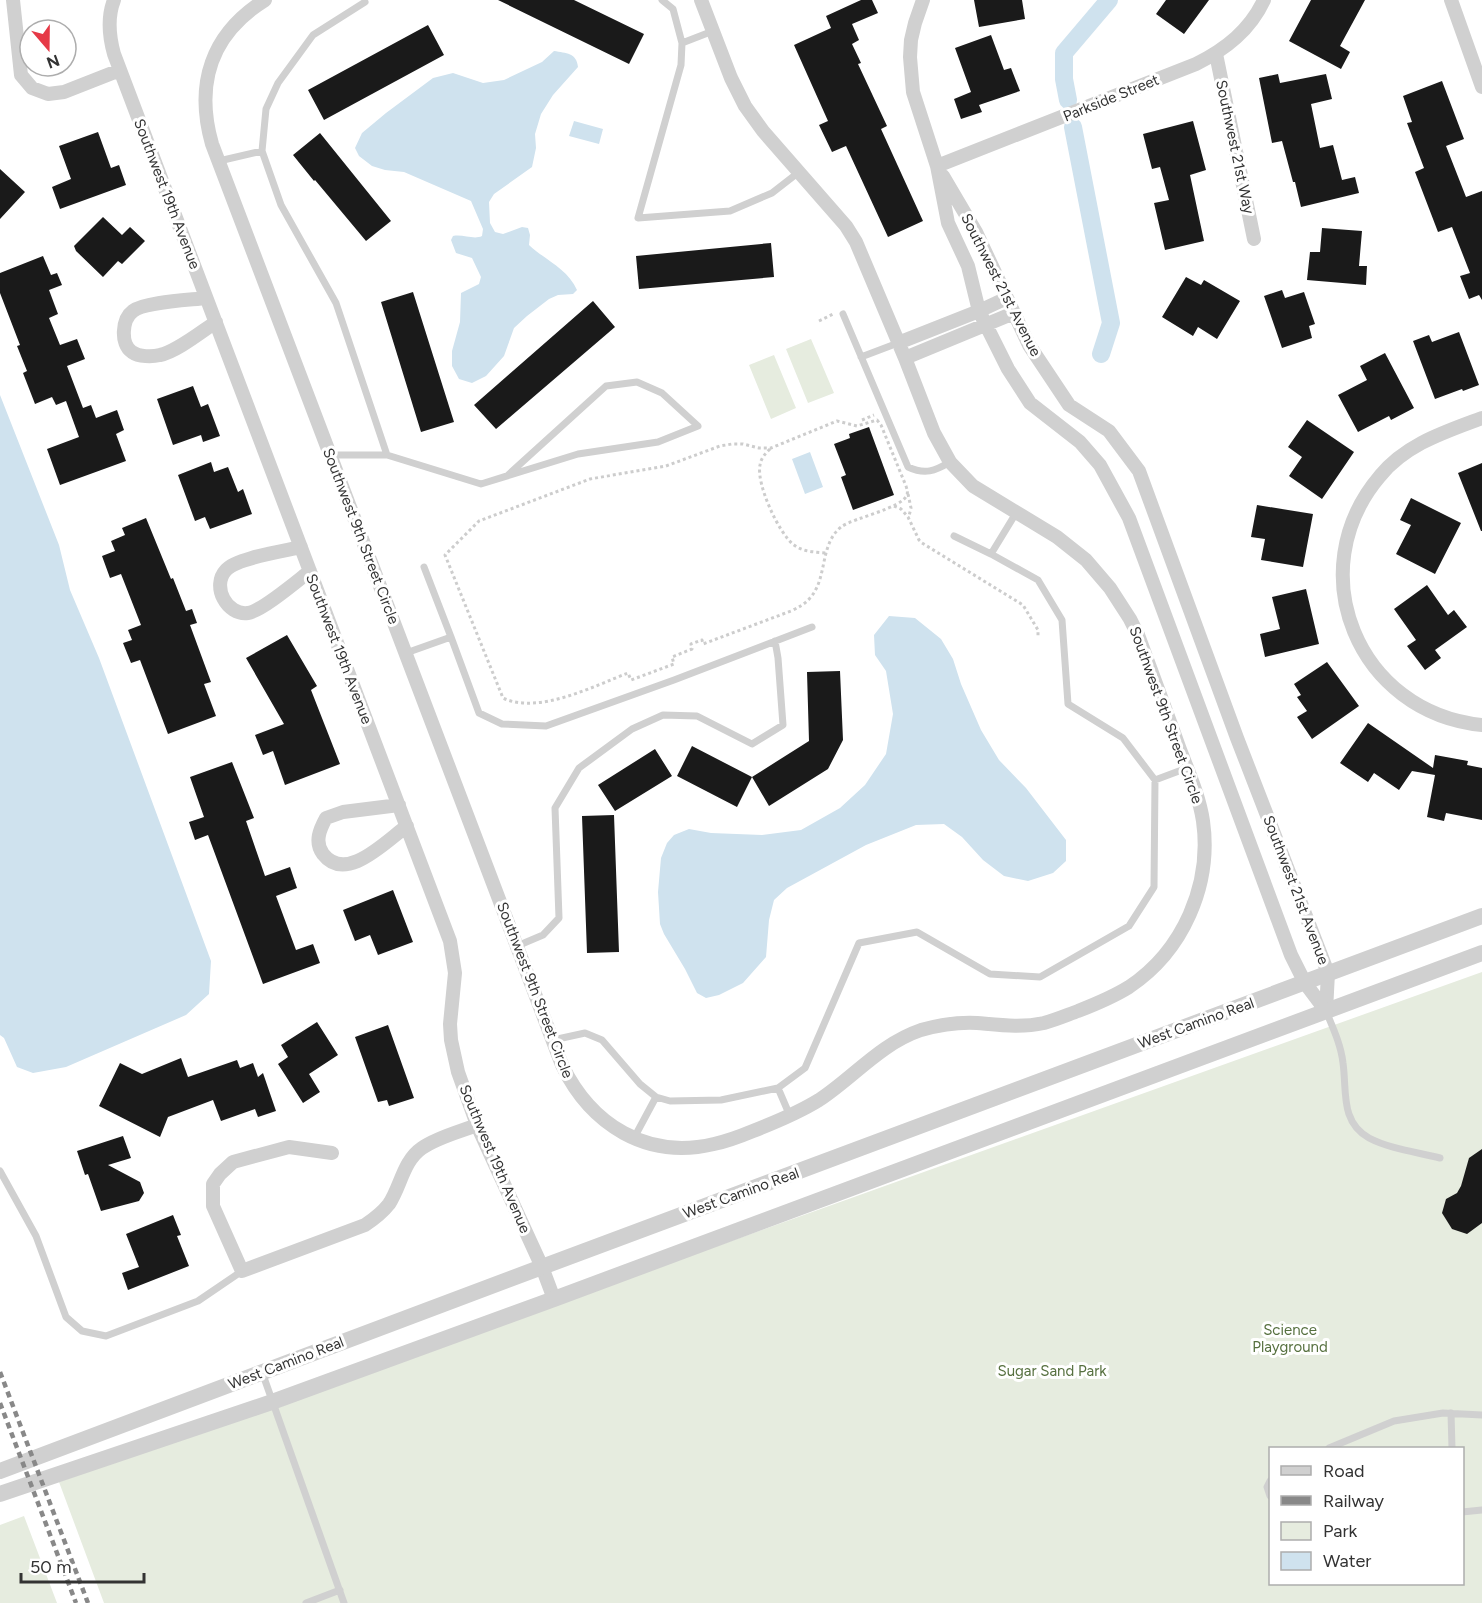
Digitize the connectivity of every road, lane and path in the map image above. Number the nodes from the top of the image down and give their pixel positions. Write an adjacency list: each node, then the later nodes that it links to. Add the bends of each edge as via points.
1 (13, 0): 13 (street, via 21,75 32,88 48,94 64,92)
2 (114, 0): 13 (street, Southwest 19th Avenue, via 109,38)
3 (265, 0): 16 (street, Southwest 9th Street Circle, via 248,11 227,34 207,77 207,125)
4 (662, 0): 11 (lane, via 673,9)
5 (701, 0): 10 (street, Southwest 9th Street Circle)
6 (923, 0): 17 (street, Southwest 21st Avenue, via 911,40 910,75)
7 (1264, 0): 12 (street, Parkside Street, via 1244,30)
8 (1451, 0): 14 (street)
9 (367, 1): 15 (lane, via 313,35 278,82 266,109)
10 (713, 31): 11 (lane); 18 (street, Southwest 9th Street Circle, via 745,106)
11 (682, 43): 18 (lane, via 681,64 638,218 730,211 772,193)
12 (1215, 54): 17 (street, Parkside Street); 19 (street, Southwest 21st Way)
13 (120, 70): 20 (street, Southwest 19th Avenue)
14 (1482, 87)
15 (262, 151): 16 (lane); 35 (lane, via 281,205 336,303)
16 (219, 161): 34 (street, Southwest 9th Street Circle)
17 (938, 166): 21 (street, Southwest 21st Avenue, via 976,232); 22 (street, Southwest 21st Avenue, via 948,223 968,266)
18 (799, 172): 29 (street, Southwest 9th Street Circle, via 856,242)
19 (1254, 239)
20 (206, 298): 27 (street, Southwest 19th Avenue); 27 (street, via 134,310 125,321 127,347 133,353 160,356)
21 (1007, 298): 22 (street); 23 (street, Southwest 21st Avenue)
22 (979, 311): 28 (street, Southwest 21st Avenue); 29 (street)
23 (1014, 313): 28 (street); 61 (street, Southwest 21st Avenue, via 1029,345 1069,405 1109,431 1139,471)
24 (833, 314): 26 (path)
25 (843, 314): 30 (lane)
26 (819, 321)
27 (216, 322): 43 (street, Southwest 19th Avenue)
28 (986, 325): 31 (street); 62 (street, Southwest 21st Avenue, via 1030,403 1080,442 1100,465 1130,518 1291,955)
29 (898, 343): 30 (lane); 31 (street, Southwest 9th Street Circle)
30 (861, 357): 36 (lane, via 908,467 937,470)
31 (905, 358): 36 (street, Southwest 9th Street Circle, via 934,433)
32 (1482, 418): 53 (street, via 1425,441 1382,474 1353,520 1343,572 1352,626 1378,672 1420,706 1454,720)
33 (771, 448): 38 (path, via 837,421 857,426 877,420); 44 (path, via 760,461 759,475 773,514 795,546); 44 (path, via 720,446 666,466 590,479 479,521 445,555 503,698 514,703 556,700 628,673 631,680 674,664 672,657 692,649 691,644 702,640 703,644 803,605 817,588)
34 (330, 454): 35 (lane); 52 (street, Southwest 9th Street Circle)
35 (387, 455): 37 (lane, via 481,484)
36 (950, 462): 40 (street, Southwest 9th Street Circle, via 973,486)
37 (507, 476): 37 (lane, via 578,454 658,442 698,426 662,393 637,382 606,386)
38 (908, 492): 39 (path); 41 (path)
39 (894, 506): 41 (path); 44 (path, via 840,529)
40 (1016, 513): 45 (lane); 54 (street, Southwest 9th Street Circle, via 1079,554 1120,603 1138,635)
41 (908, 517): 50 (path, via 922,543 1023,604 1038,630)
42 (954, 536): 45 (lane)
43 (301, 547): 47 (street, Southwest 19th Avenue); 47 (street, via 240,561 225,570 221,594 228,606 249,613)
44 (826, 553)
45 (991, 554): 55 (lane, via 1038,580 1062,620 1068,704 1123,738)
46 (424, 567): 49 (lane)
47 (310, 572): 56 (street, Southwest 19th Avenue)
48 (812, 627): 51 (lane)
49 (451, 637): 51 (lane, via 479,713 502,724 546,726); 52 (lane)
50 (1038, 638)
51 (775, 641): 59 (lane, via 783,725 752,744 697,716 663,715 632,729 579,768 555,808 559,918 543,935)
52 (406, 653): 59 (street, Southwest 9th Street Circle)
53 (1482, 725)
54 (1187, 768): 55 (lane); 67 (street, Southwest 9th Street Circle, via 1199,803 1204,835 1201,882 1176,941 1144,976 1115,996 1044,1022 1010,1026 954,1023 911,1034 886,1046 819,1100)
55 (1155, 780): 65 (lane, via 1155,887 1129,926 1040,977 990,974 917,932 860,944 805,1068)
56 (399, 805): 57 (street, Southwest 19th Avenue); 57 (street, via 326,818 319,832 319,849 327,859 341,865 351,864)
57 (406, 826): 68 (street, Southwest 19th Avenue, via 450,941 455,974 451,1040)
58 (1482, 916): 61 (street, West Camino Real)
59 (517, 946): 64 (street, Southwest 9th Street Circle)
60 (1482, 953): 63 (street, West Camino Real)
61 (1328, 973): 62 (street, West Camino Real); 63 (street, Southwest 21st Avenue)
62 (1305, 982): 63 (street, Southwest 21st Avenue); 73 (street, West Camino Real)
63 (1326, 1011): 71 (lane, via 1340,1045 1345,1103 1354,1126 1368,1137 1392,1146); 75 (street, West Camino Real)
64 (553, 1040): 66 (lane, via 585,1033 602,1040); 69 (street, Southwest 9th Street Circle, via 579,1095 602,1119)
65 (778, 1088): 66 (lane, via 721,1100 670,1101); 67 (lane)
66 (656, 1097): 69 (lane)
67 (790, 1116): 69 (street, Southwest 9th Street Circle, via 730,1140 698,1147 664,1146)
68 (477, 1125): 73 (street, Southwest 19th Avenue); 74 (street, via 420,1149 408,1163 390,1202 365,1226)
69 (634, 1138)
70 (332, 1153): 74 (street, via 289,1147 233,1162 220,1174 213,1184 213,1206)
71 (1440, 1158)
72 (0, 1171): 74 (lane, via 36,1236 66,1317 82,1331 106,1336 198,1301)
73 (542, 1267): 75 (street, Southwest 19th Avenue); 76 (street, West Camino Real)
74 (242, 1271)
75 (554, 1299): 77 (street, West Camino Real)
76 (262, 1372): 77 (lane); 82 (street, West Camino Real)
77 (272, 1402): 83 (street, West Camino Real); 86 (lane)
78 (1451, 1413): 79 (lane); 80 (lane, via 1394,1421); 81 (lane)
79 (1482, 1415)
80 (1334, 1447)
81 (1452, 1447)
82 (0, 1471)
83 (0, 1494)
84 (1482, 1510): 85 (lane)
85 (1464, 1512)
86 (340, 1590): 87 (lane); 88 (lane)
87 (306, 1603)
88 (345, 1603)

